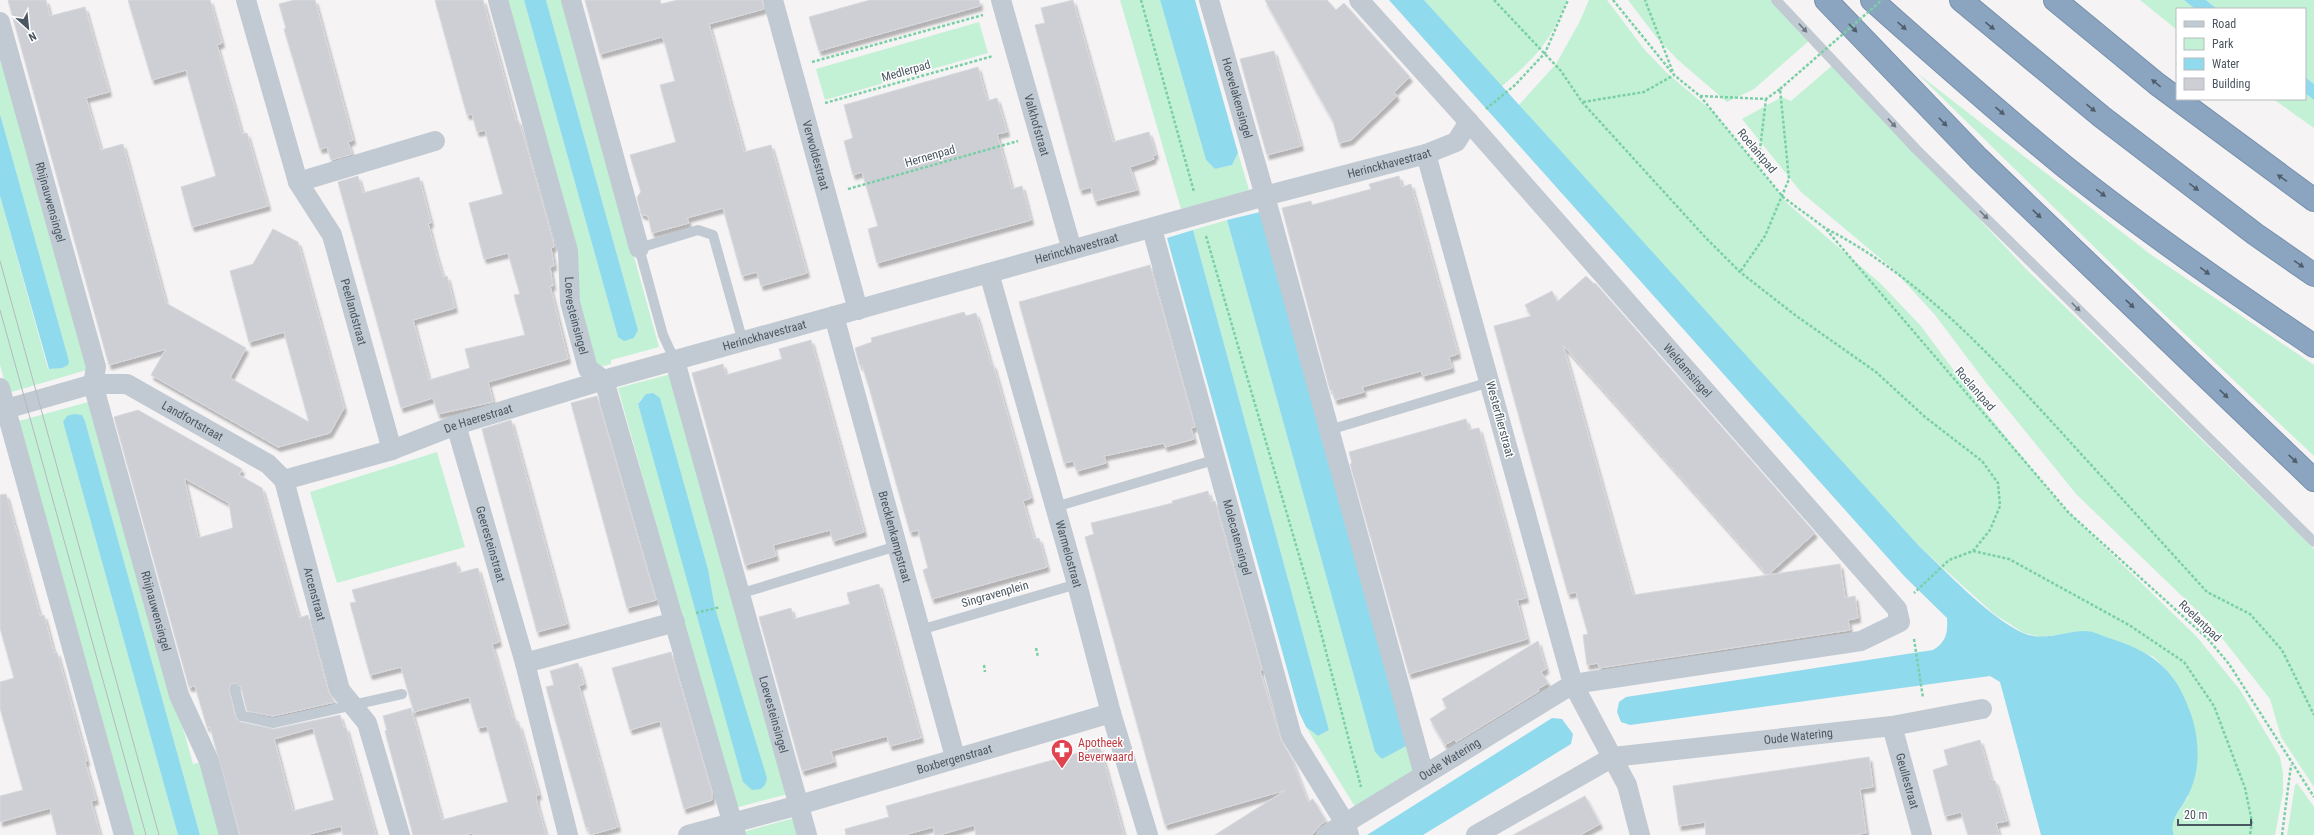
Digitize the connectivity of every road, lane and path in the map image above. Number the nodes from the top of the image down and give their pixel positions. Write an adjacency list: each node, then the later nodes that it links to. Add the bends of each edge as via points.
1 (246, 0): 36 (street, Peellandstraat)
2 (498, 0): 54 (street, Loevesteinsingel, via 568,251 570,302 588,369)
3 (571, 0): 44 (street, Loevesteinsingel)
4 (773, 0): 22 (street, Verwoldestraat)
5 (1141, 0): 41 (path)
6 (1209, 0): 38 (street, Hoevelakensingel)
7 (1359, 0): 31 (street)
8 (1494, 0): 21 (path)
9 (1568, 0): 21 (path)
10 (1613, 0): 23 (path, Roelantpad)
11 (1645, 0): 23 (path)
12 (1776, 0): 66 (lane, one-way to 66, via 1916,149)
13 (1826, 0): 64 (highway, one-way to 64, via 1978,158)
14 (1872, 0): 52 (highway, one-way to 52, via 1954,74 2065,166 2232,291)
15 (1882, 0): 24 (path, bridge)
16 (1961, 0): 48 (highway, one-way to 48, via 2102,117 2255,234)
17 (2055, 0): 27 (highway, one-way to 17)
18 (1002, 5): 20 (street, Valkhofstraat); 22 (path)
19 (0, 22): 56 (street, Rhijnauwensingel, via 96,367)
20 (1015, 51): 30 (path, Medlerpad); 32 (street, Valkhofstraat)
21 (1545, 53): 29 (path); 31 (path, via 1515,85)
22 (791, 68): 30 (street, Verwoldestraat)
23 (1674, 75): 25 (path, Roelantpad); 29 (path, via 1644,92)
24 (1780, 89): 26 (path); 39 (path, via 1789,179)
25 (1700, 96): 26 (path); 35 (path, Roelantpad)
26 (1766, 99): 35 (path)
27 (2176, 99)
28 (2178, 100): 40 (highway, one-way to 28)
29 (1582, 102): 46 (path)
30 (802, 109): 37 (street, Verwoldestraat)
31 (1469, 122): 34 (street, Herinckhavestraat, via 1456,142); 75 (street, Weldamsingel, via 1897,609)
32 (1039, 135): 37 (path, Hernenpad); 45 (street, Valkhofstraat)
33 (435, 141): 36 (street)
34 (1426, 154): 38 (street, Herinckhavestraat); 55 (street, Westerflierstraat)
35 (1758, 166): 39 (path, Roelantpad)
36 (298, 182): 61 (street, Peellandstraat, via 332,235)
37 (826, 195): 49 (street, Verwoldestraat)
38 (1265, 196): 41 (street, Herinckhavestraat); 60 (street)
39 (1783, 196): 42 (path, Roelantpad); 46 (path, via 1765,236)
40 (2314, 200)
41 (1200, 215): 43 (street, Herinckhavestraat); 98 (path, via 1317,617)
42 (1825, 228): 90 (path, via 1855,244 1888,268 1936,306 1997,362 2208,592 2250,614 2282,650); 94 (path, Roelantpad, via 2069,513 2208,639 2229,664)
43 (1152, 229): 45 (street, Herinckhavestraat); 62 (street, Molecatensingel)
44 (639, 248): 51 (lane, via 698,230 713,235); 53 (lane, Loevesteinsingel, via 663,334)
45 (1072, 250): 47 (street, Herinckhavestraat)
46 (1740, 272): 68 (path, via 1795,315 1876,372 1925,417 1982,461 1998,483 2000,506 1990,530)
47 (989, 273): 49 (street, Herinckhavestraat); 65 (street, Warmelostraat)
48 (2314, 274)
49 (858, 310): 50 (street, Herinckhavestraat)
50 (834, 316): 51 (street, Herinckhavestraat); 67 (street, Brecklenkampstraat)
51 (743, 342): 53 (street, Herinckhavestraat)
52 (2314, 346)
53 (675, 360): 54 (street, De Haerestraat); 70 (street, Loevesteinsingel)
54 (604, 380): 59 (street, De Haerestraat); 74 (street)
55 (1490, 382): 60 (lane); 83 (street, Westerflierstraat)
56 (94, 384): 58 (street); 63 (street, Landfortstraat, via 127,384 268,464); 102 (street, Rhijnauwensingel, via 179,695 209,761)
57 (0, 388): 58 (street)
58 (3, 408): 101 (street)
59 (456, 425): 61 (street, De Haerestraat); 80 (street, Geeresteinstraat)
60 (1329, 430): 95 (street)
61 (392, 450): 63 (street, De Haerestraat)
62 (1217, 459): 65 (lane); 100 (street, Molecatensingel, via 1292,737)
63 (284, 480): 87 (street, Arcenstraat, via 340,690)
64 (2314, 480)
65 (1055, 507): 69 (street, Warmelostraat)
66 (2314, 542)
67 (897, 546): 70 (lane); 76 (street, Brecklenkampstraat)
68 (1973, 551): 71 (path, via 1949,560); 112 (path, via 2009,559 2129,625 2184,662 2214,706 2245,788 2252,822)
69 (1077, 584): 76 (lane, Singravenplein); 89 (street, Warmelostraat)
70 (745, 593): 97 (street, Loevesteinsingel)
71 (1912, 596)
72 (717, 607): 73 (path)
73 (693, 614)
74 (675, 622): 80 (street); 99 (street)
75 (1900, 622): 83 (street, Oude Watering, via 1861,641)
76 (920, 630): 93 (street, Brecklenkampstraat)
77 (1914, 639): 86 (path)
78 (1036, 648): 79 (path)
79 (1038, 657)
80 (525, 663): 104 (street, Geeresteinstraat)
81 (984, 665): 82 (path)
82 (986, 672)
83 (1573, 684): 92 (street); 95 (street, Oude Watering)
84 (235, 689): 87 (lane, via 242,716 273,722)
85 (402, 694): 87 (lane)
86 (1923, 697)
87 (352, 705): 103 (street, Arcenstraat, via 367,723)
88 (1982, 709): 91 (street, Oude Watering)
89 (1111, 713): 93 (street, Boxbergenstraat); 107 (street, Warmelostraat)
90 (2314, 715)
91 (1892, 726): 92 (street, Oude Watering); 111 (street, Geullestraat)
92 (1613, 757): 109 (street, Oude Watering); 110 (street, via 1627,784)
93 (955, 758): 97 (street, Boxbergenstraat)
94 (2291, 764): 96 (path, Roelantpad); 113 (path)
95 (1424, 775): 98 (street, Oude Watering)
96 (2314, 797)
97 (799, 805): 99 (street, Boxbergenstraat); 106 (street, Loevesteinsingel)
98 (1366, 810): 100 (street, Oude Watering)
99 (734, 829): 105 (street, Boxbergenstraat)
100 (1347, 829): 108 (street, Oude Watering)
101 (124, 835)
102 (229, 835)
103 (400, 835)
104 (568, 835)
105 (688, 835)
106 (807, 835)
107 (1148, 835)
108 (1326, 835)
109 (1476, 835)
110 (1640, 835)
111 (1922, 835)
112 (2250, 835)
113 (2282, 835)

